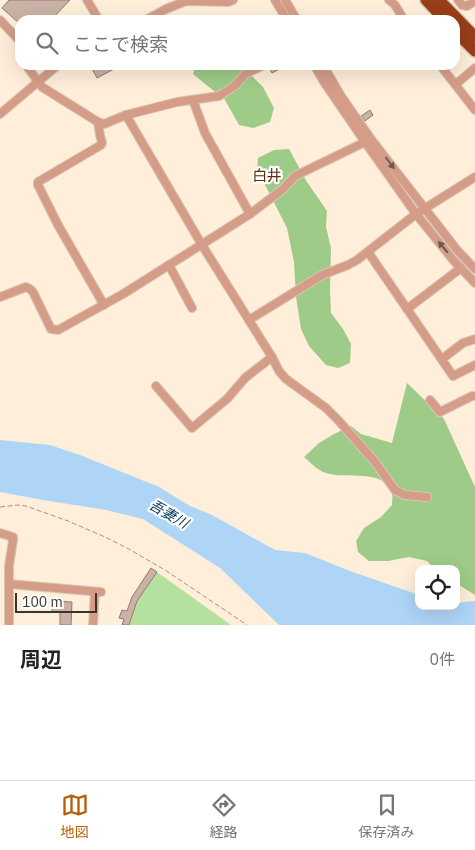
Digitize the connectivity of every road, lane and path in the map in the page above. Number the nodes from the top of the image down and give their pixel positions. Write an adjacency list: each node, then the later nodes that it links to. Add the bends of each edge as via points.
1 (86, 0): 10 (street)
2 (233, 0): 11 (street, via 186,1)
3 (275, 0): 12 (street)
4 (285, 0): 13 (street)
5 (426, 0): 15 (highway)
6 (439, 0): 16 (highway)
7 (458, 0): 8 (street, via 467,6)
8 (475, 1)
9 (395, 2): 14 (street)
10 (96, 15)
11 (155, 15)
12 (284, 15)
13 (294, 15)
14 (402, 15)
15 (440, 15)
16 (454, 15)
17 (0, 20): 20 (street)
18 (460, 22): 21 (highway)
19 (460, 35): 22 (highway)
20 (15, 36)
21 (475, 37)
22 (475, 51)
23 (475, 68): 31 (street)
24 (30, 70): 30 (street)
25 (51, 70): 30 (street)
26 (253, 70): 32 (street, via 219,96)
27 (317, 70): 37 (street)
28 (326, 70): 37 (street)
29 (444, 70): 31 (street)
30 (38, 82): 34 (street); 36 (street)
31 (456, 84): 33 (street)
32 (194, 100): 35 (street); 40 (street, via 205,134)
33 (475, 110)
34 (0, 114)
35 (126, 115): 36 (street, via 104,124); 41 (street)
36 (98, 122): 48 (street, via 101,145 38,182 38,186)
37 (368, 140): 39 (street); 40 (street, via 295,176)
38 (475, 177): 39 (street)
39 (420, 211): 42 (street); 44 (street, one-way to 39); 45 (street)
40 (250, 214): 41 (street)
41 (202, 245): 43 (street); 51 (street)
42 (368, 252): 50 (street); 51 (street, via 348,265 322,275)
43 (169, 265): 48 (street); 49 (street)
44 (461, 268): 46 (street); 50 (street)
45 (475, 268)
46 (475, 284)
47 (0, 296): 48 (street, via 30,288 51,329 58,330)
48 (104, 305)
49 (192, 308)
50 (407, 309): 54 (street)
51 (249, 320): 53 (street)
52 (475, 339): 54 (street, via 463,343)
53 (272, 356): 56 (street, via 192,428); 59 (street, via 286,379 338,420 395,490 405,495)
54 (442, 359): 55 (street, via 453,376)
55 (475, 365)
56 (156, 386)
57 (475, 396): 58 (street, via 440,412)
58 (430, 400)
59 (427, 497)
60 (0, 507): 65 (path, via 26,506 105,537 165,570)
61 (0, 533): 62 (street, via 13,537)
62 (9, 584): 63 (street); 64 (street, via 98,592)
63 (9, 625)
64 (93, 625)
65 (247, 625)

